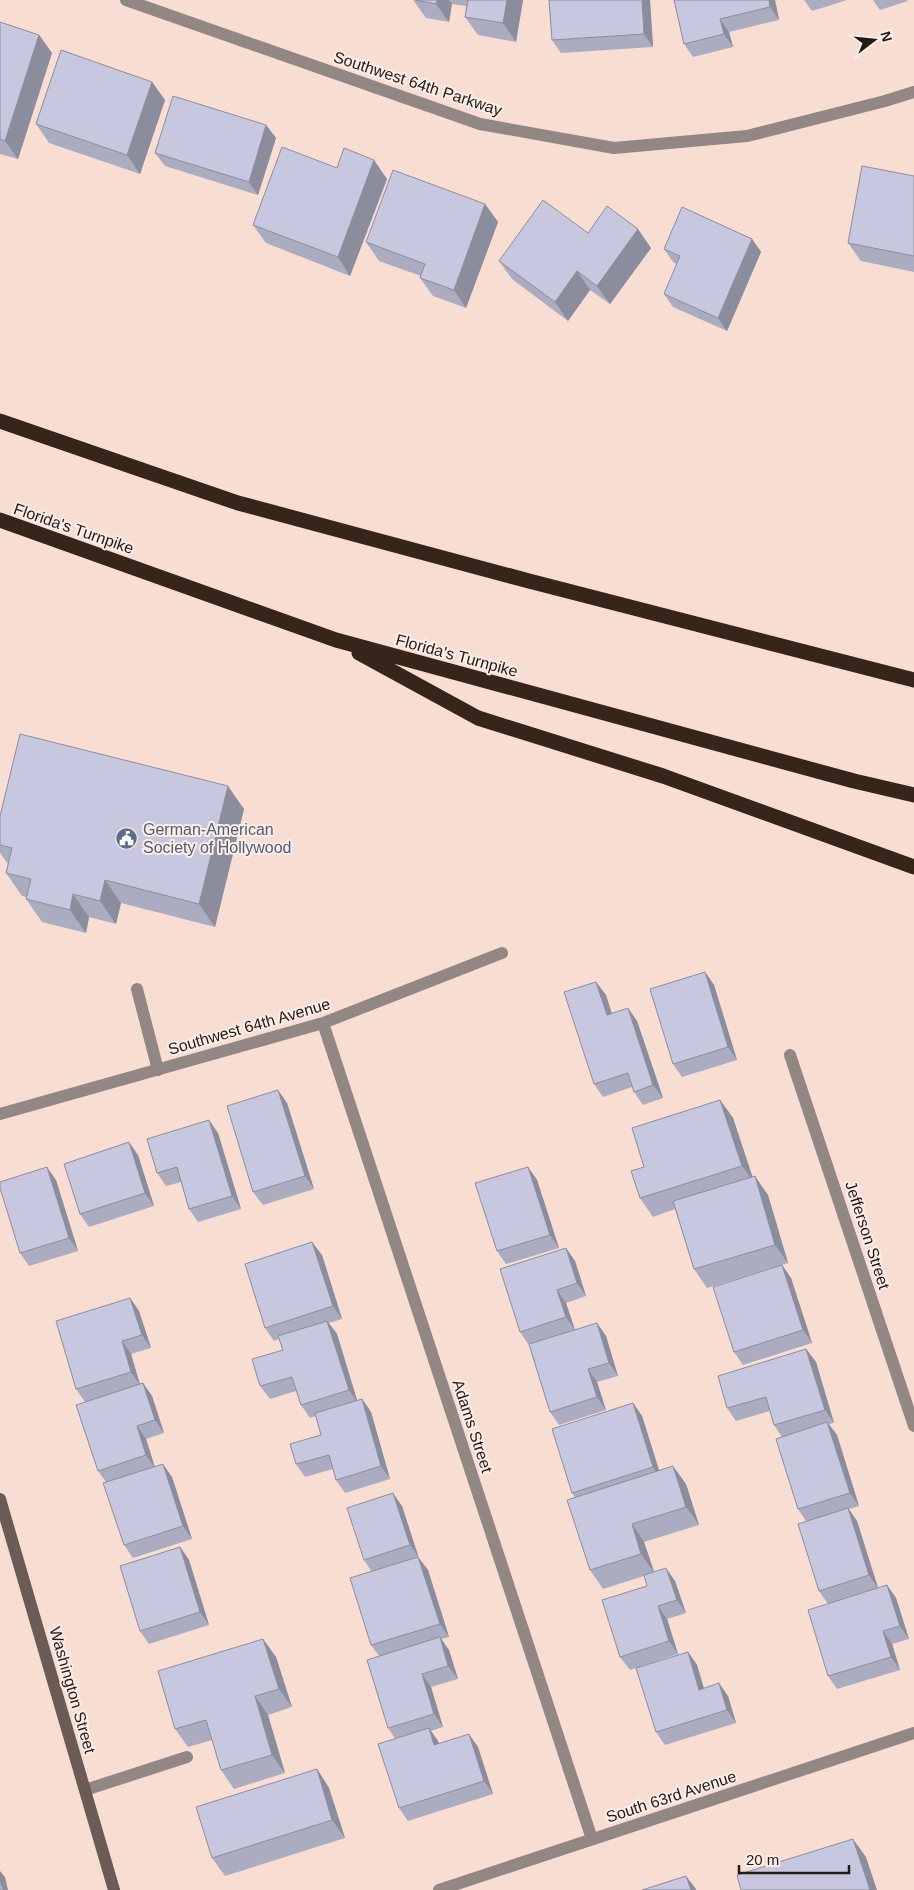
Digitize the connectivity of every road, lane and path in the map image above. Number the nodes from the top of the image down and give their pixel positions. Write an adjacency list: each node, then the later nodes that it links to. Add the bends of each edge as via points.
1 (126, 0): 2 (street, Southwest 64th Parkway, via 480,124 614,148 747,136)
2 (914, 92)
3 (0, 421): 6 (highway, via 238,502)
4 (0, 520): 5 (highway, Florida's Turnpike)
5 (336, 640): 7 (highway, Florida's Turnpike, via 844,779); 8 (highway, via 478,718 663,776)
6 (914, 680)
7 (914, 795)
8 (914, 867)
9 (502, 953): 11 (street, Southwest 64th Avenue)
10 (137, 989): 13 (street)
11 (324, 1023): 13 (street, Southwest 64th Avenue); 20 (street, Adams Street)
12 (790, 1055): 15 (street, Jefferson Street)
13 (158, 1070): 14 (street, Southwest 64th Avenue)
14 (0, 1114)
15 (914, 1426)
16 (0, 1499): 19 (street, Washington Street)
17 (914, 1733): 20 (street, South 63rd Avenue)
18 (187, 1757): 19 (street)
19 (85, 1790): 21 (street, Washington Street)
20 (592, 1839): 22 (street, South 63rd Avenue)
21 (114, 1890)
22 (439, 1890)

